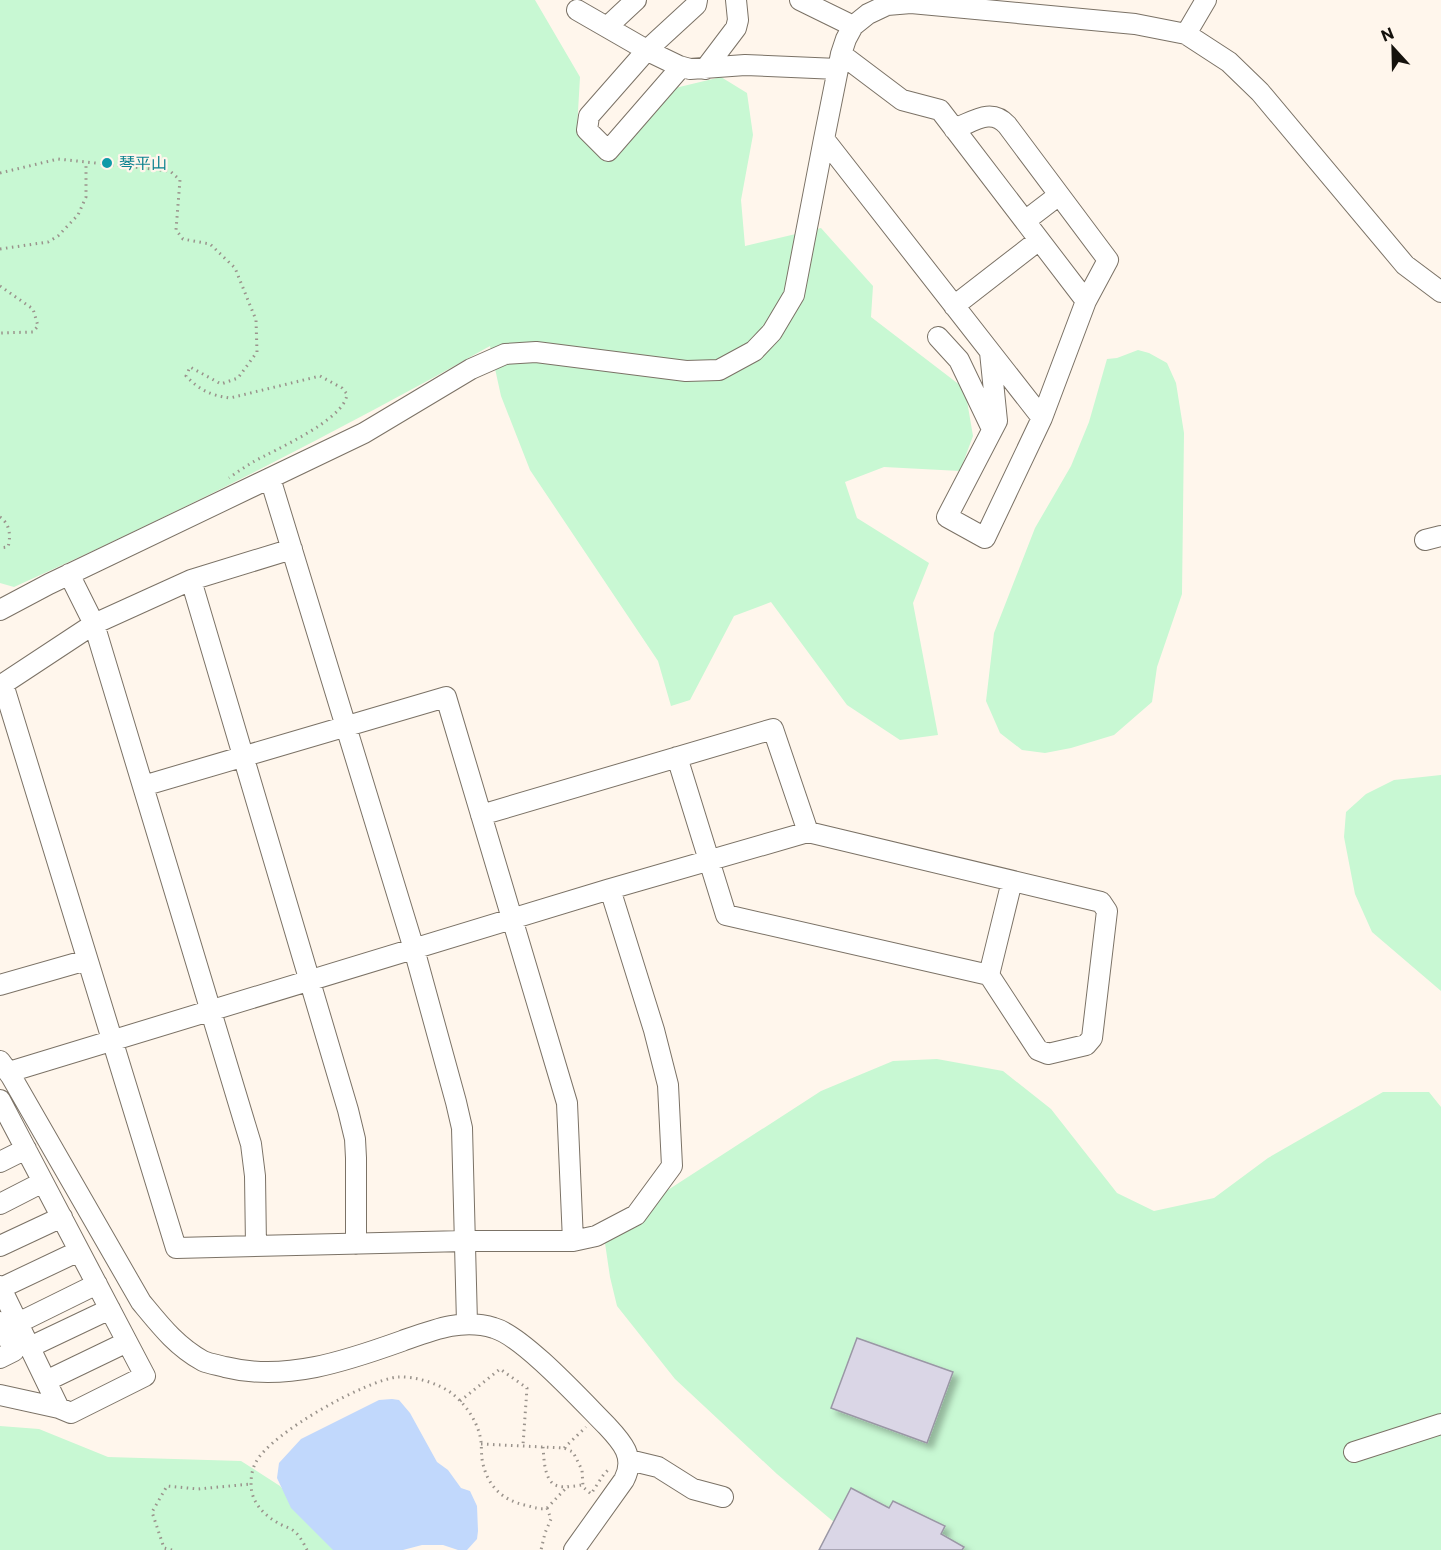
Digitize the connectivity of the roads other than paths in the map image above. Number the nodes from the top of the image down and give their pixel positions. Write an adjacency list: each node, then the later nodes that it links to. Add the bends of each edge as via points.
1 (636, 0): 9 (street)
2 (697, 0): 11 (street)
3 (736, 0): 14 (street, via 736,28)
4 (800, 0): 8 (street)
5 (1206, 0): 10 (street)
6 (1070, 8): 8 (street, via 911,3 887,5); 10 (street)
7 (577, 10): 9 (street)
8 (853, 26): 12 (street)
9 (607, 27): 11 (street)
10 (1186, 34): 20 (street, via 1229,62 1260,92 1405,266)
11 (647, 50): 13 (street); 13 (street, via 589,116 587,130 608,151)
12 (839, 61): 14 (street); 15 (street, via 902,100 940,110); 16 (street)
13 (681, 67): 14 (street)
14 (705, 69)
15 (954, 129): 17 (street, via 989,115 999,117); 18 (street)
16 (824, 139): 22 (street); 27 (street, via 794,295 772,332 754,351 719,370 686,371 536,352 505,354 471,369 364,433)
17 (1059, 195): 18 (street); 21 (street, via 1108,260)
18 (1025, 221): 19 (street)
19 (1039, 240): 21 (street); 22 (street)
20 (1441, 292)
21 (1086, 300): 25 (street)
22 (954, 306): 24 (street)
23 (938, 337): 26 (street, via 959,360)
24 (990, 352): 25 (street); 26 (street, via 997,421)
25 (1042, 418): 26 (street, via 985,538 946,517)
26 (992, 429)
27 (270, 478): 28 (street); 29 (street)
28 (292, 549): 30 (street); 34 (street)
29 (69, 574): 31 (street); 32 (street)
30 (191, 580): 32 (street); 35 (street)
31 (0, 610)
32 (94, 624): 33 (street); 37 (street)
33 (2, 685): 45 (street)
34 (346, 727): 35 (street); 38 (street, via 446,697); 44 (street)
35 (243, 757): 37 (street); 47 (street)
36 (677, 757): 38 (street); 39 (street, via 773,729); 40 (street)
37 (143, 786): 49 (street)
38 (481, 815): 43 (street)
39 (808, 832): 40 (street); 41 (street)
40 (709, 861): 42 (street); 46 (street, via 726,915)
41 (1012, 881): 46 (street); 46 (street, via 1101,902 1107,910 1092,1038 1086,1045 1048,1054 1038,1050)
42 (610, 890): 43 (street); 59 (street, via 668,1085 672,1166 636,1215 596,1236)
43 (512, 919): 44 (street); 59 (street, via 567,1104)
44 (414, 949): 47 (street); 58 (street, via 462,1128)
45 (87, 960): 48 (street); 50 (street)
46 (989, 975)
47 (309, 981): 49 (street); 60 (street, via 355,1139)
48 (0, 985)
49 (211, 1011): 50 (street); 62 (street, via 251,1144)
50 (111, 1041): 51 (street); 62 (street, via 176,1248)
51 (4, 1067): 68 (street, via 141,1302 166,1334 204,1362 242,1371 301,1371)
52 (3, 1110): 53 (street)
53 (26, 1149): 54 (street); 55 (street)
54 (0, 1162)
55 (44, 1182): 56 (street); 57 (street)
56 (0, 1204)
57 (62, 1217): 61 (street); 63 (street)
58 (465, 1241): 59 (street); 60 (street); 68 (street)
59 (573, 1241)
60 (356, 1244): 62 (street)
61 (0, 1246)
62 (256, 1246)
63 (79, 1251): 64 (street); 65 (street)
64 (97, 1284): 66 (street); 67 (street)
65 (1, 1287): 67 (street)
66 (110, 1309): 69 (street); 70 (street)
67 (9, 1322): 70 (street); 71 (street, via 14,1351)
68 (467, 1323): 77 (street, via 496,1328 523,1345 619,1439)
69 (127, 1342): 72 (street); 74 (street, via 145,1376 71,1413)
70 (30, 1347): 72 (street)
71 (0, 1358)
72 (46, 1381): 74 (street)
73 (0, 1395): 74 (street)
74 (59, 1408)
75 (1441, 1424): 76 (street)
76 (1354, 1452)
77 (629, 1460): 78 (street, via 658,1467 693,1489); 79 (street, via 624,1480)
78 (723, 1497)
79 (574, 1550)

